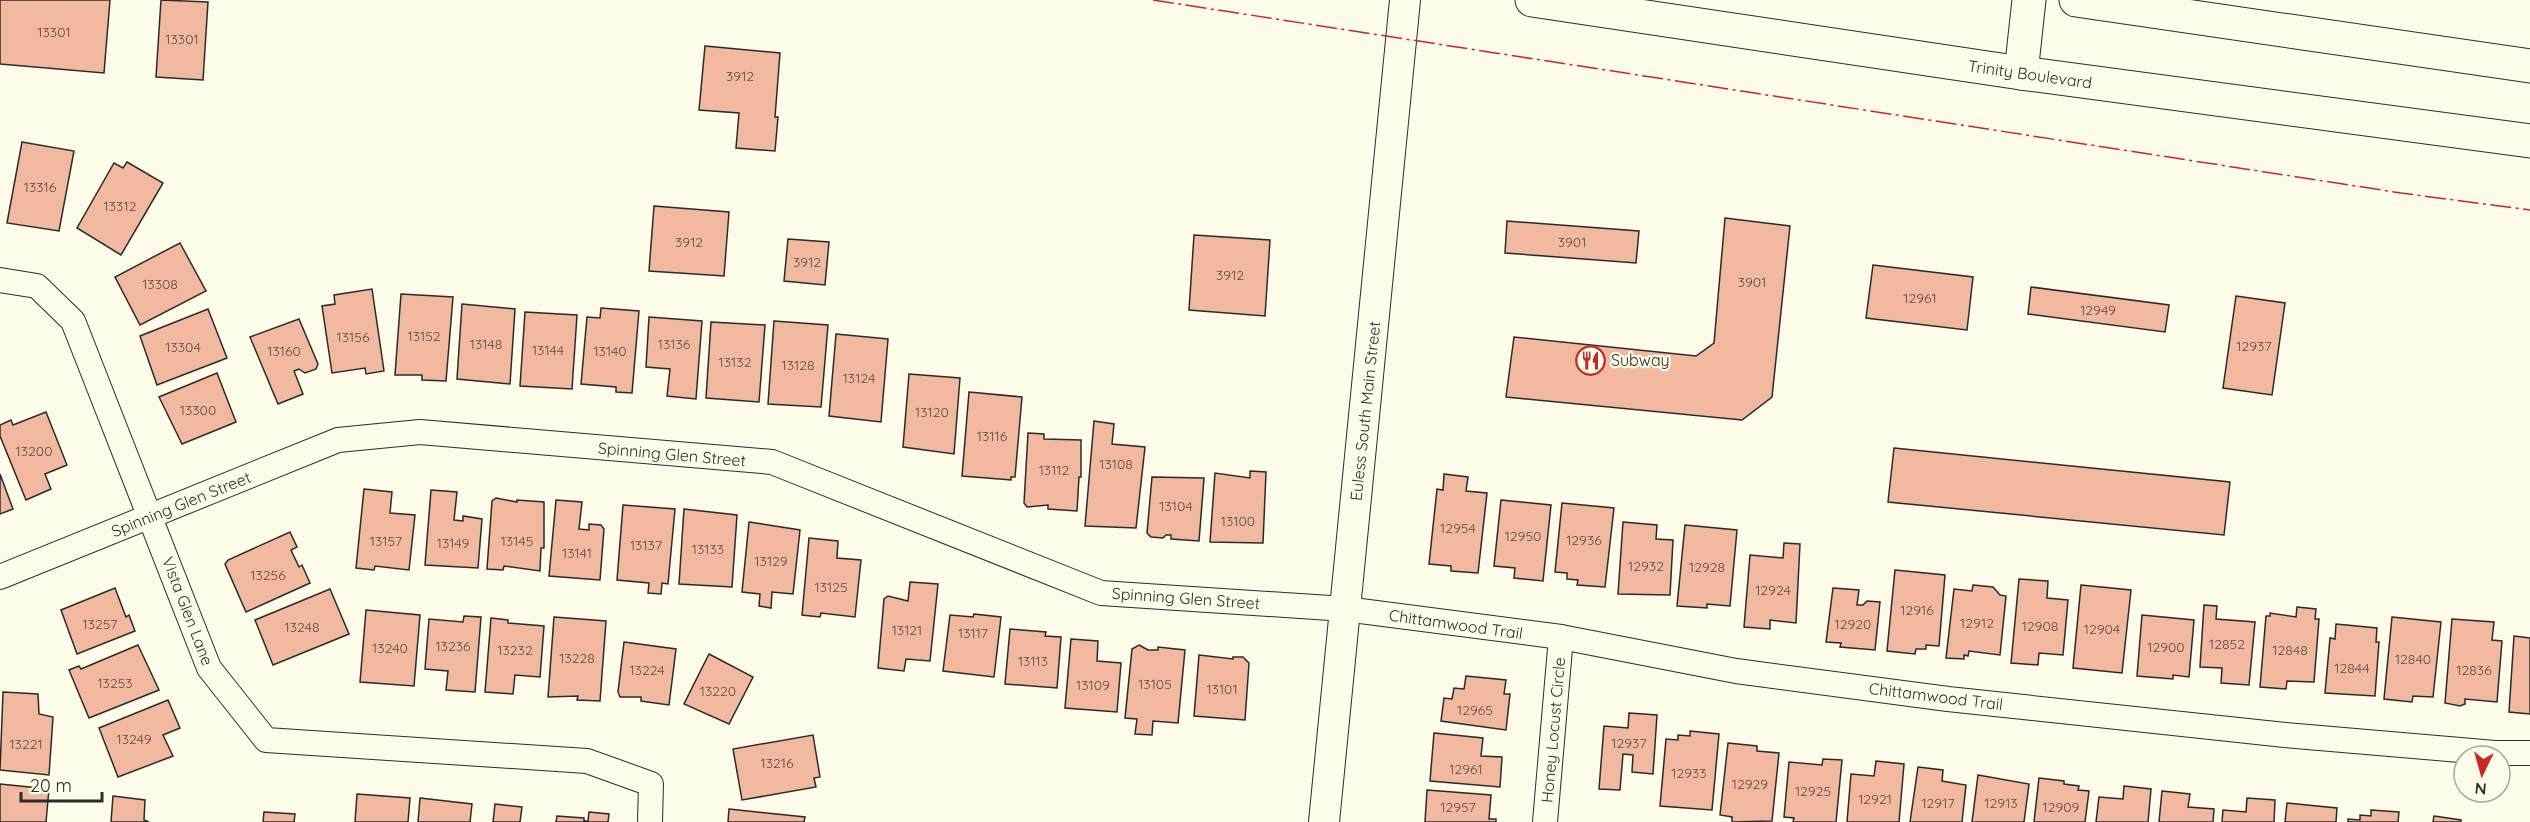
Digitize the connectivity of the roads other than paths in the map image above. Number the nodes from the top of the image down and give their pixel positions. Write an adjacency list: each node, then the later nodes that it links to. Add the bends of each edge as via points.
1 (1405, 0): 11 (street, Euless South Main Street)
2 (1532, 0): 6 (main road, Trinity Boulevard)
3 (2029, 0): 6 (main road)
4 (2076, 0): 5 (main road)
5 (2530, 66)
6 (2021, 73): 7 (main road, Trinity Boulevard)
7 (2530, 141)
8 (0, 280): 9 (street, Vista Glen Lane, via 37,286 74,321)
9 (151, 516): 10 (street, Spinning Glen Street); 11 (street, Spinning Glen Street, via 338,440 420,432 771,462 1101,593); 14 (street, Vista Glen Lane, via 209,668 266,740 587,761 651,784)
10 (0, 577)
11 (1346, 609): 12 (street, Chittamwood Trail); 15 (street, Euless South Main Street)
12 (1561, 638): 13 (street, Chittamwood Trail, via 1736,671 1948,699 2285,735); 16 (street, Honey Locust Circle)
13 (2530, 753)
14 (650, 822)
15 (1324, 822)
16 (1545, 822)

